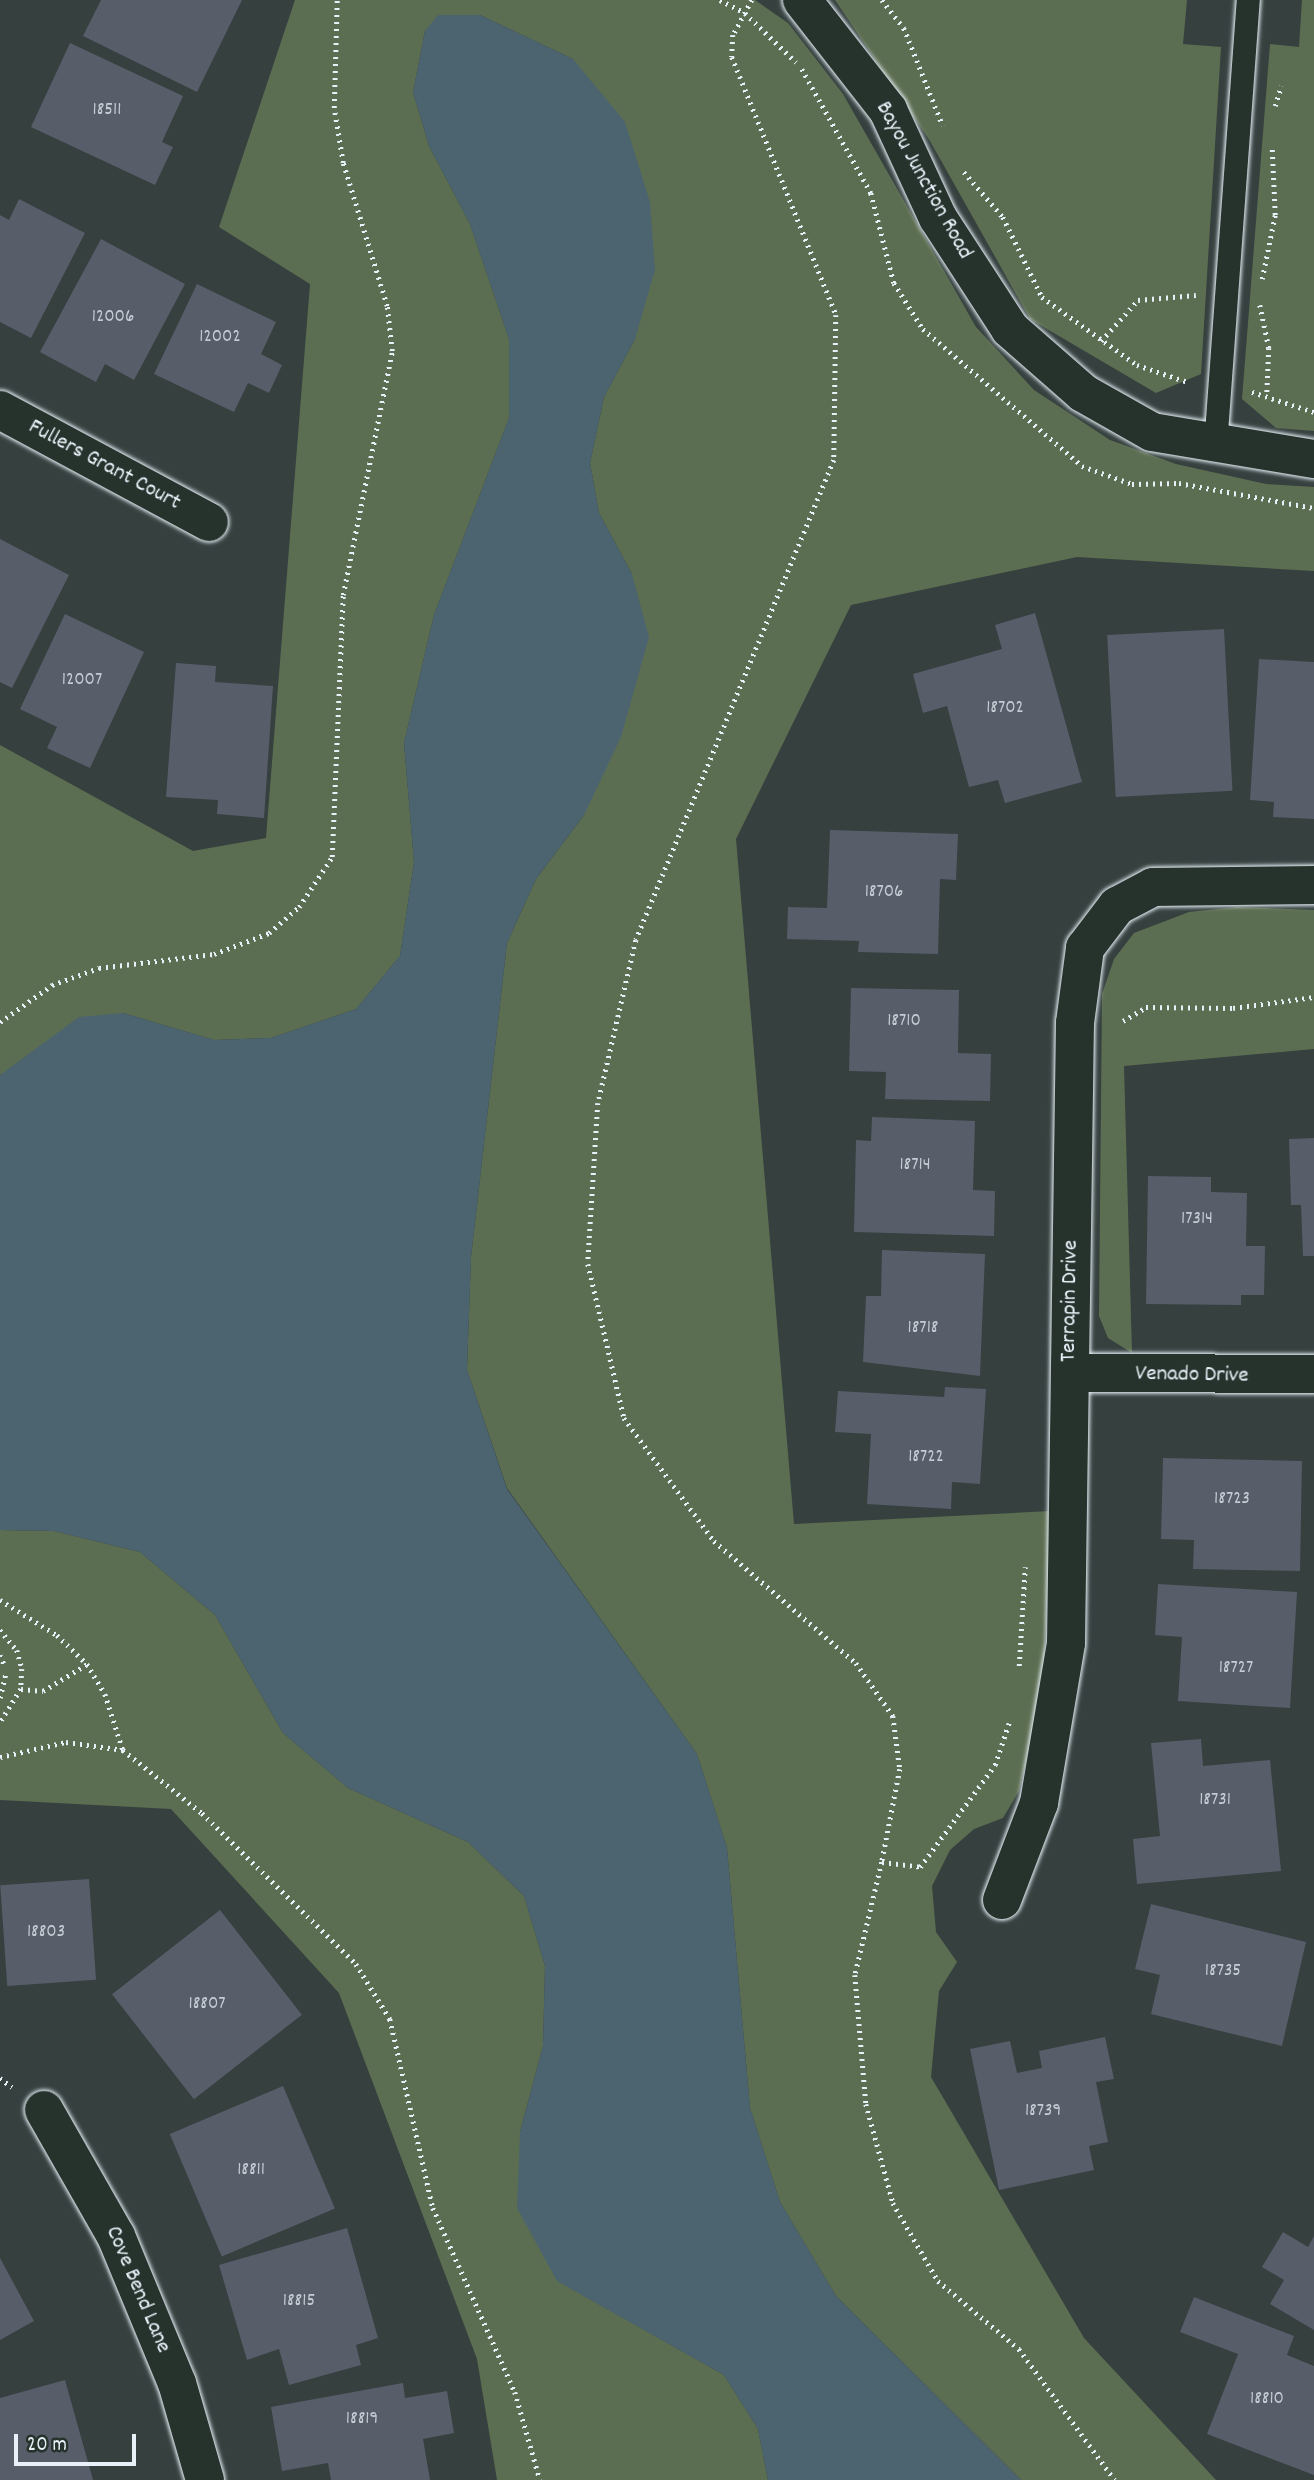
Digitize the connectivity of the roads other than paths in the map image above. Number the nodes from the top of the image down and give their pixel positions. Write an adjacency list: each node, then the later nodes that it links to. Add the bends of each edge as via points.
1 (802, 0): 4 (street, Bayou Junction Road, via 888,110 939,218 1010,329 1083,393 1152,432)
2 (1248, 0): 4 (lane)
3 (0, 410): 6 (street, Fullers Grant Court)
4 (1215, 446): 5 (street, Bayou Junction Road)
5 (1314, 459)
6 (209, 522)
7 (1314, 885): 8 (street, Terrapin Drive, via 1153,887 1117,906 1085,948 1075,1023)
8 (1070, 1373): 9 (street, Venado Drive); 10 (street, Terrapin Drive, via 1070,1579 1064,1666 1039,1803)
9 (1314, 1374)
10 (1002, 1900)
11 (44, 2109): 12 (street, Cove Bend Lane, via 116,2236 177,2384)
12 (205, 2480)

